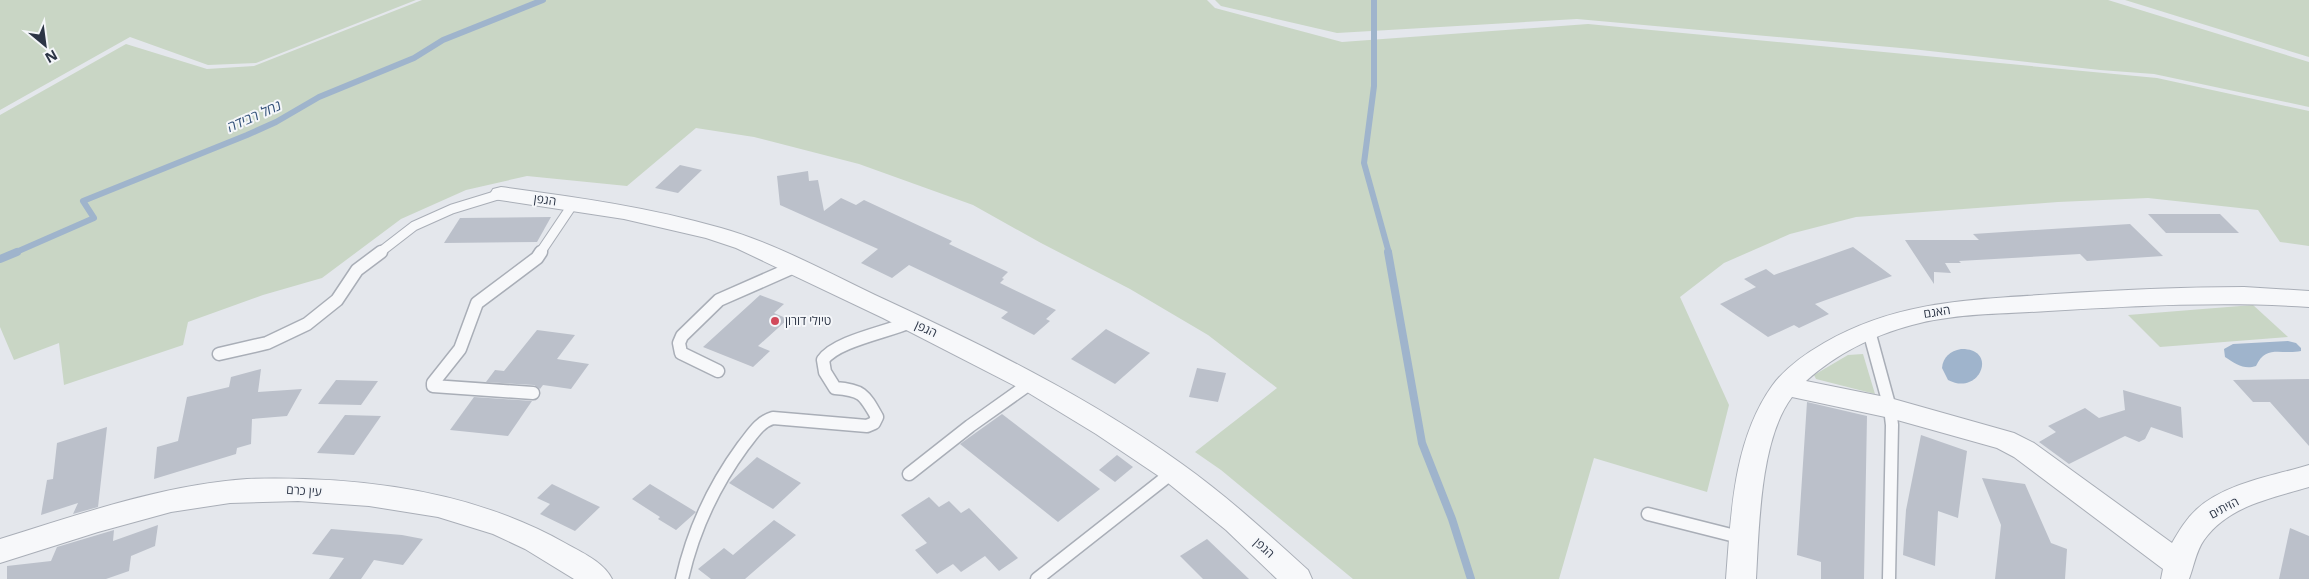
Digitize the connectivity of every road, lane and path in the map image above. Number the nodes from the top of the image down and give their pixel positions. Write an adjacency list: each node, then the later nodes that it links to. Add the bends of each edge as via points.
1 (501, 194): 2 (street, הגפן); 7 (lane, via 452,209 414,226 357,270 337,300 308,324 267,342)
2 (574, 204): 3 (street, הגפן, via 688,225 744,243); 11 (lane, via 537,258 477,303 460,350 433,383 433,386)
3 (794, 267): 5 (street, הגפן); 8 (lane, via 719,300 682,336 679,344 681,353)
4 (2309, 299): 6 (street, האגם, via 2189,294 1953,309 1913,316)
5 (910, 322): 9 (street, הגפן); 21 (lane, via 848,344 826,355 823,361 824,373 835,388 864,394 877,417 874,423 867,426 773,418 763,421 715,487 692,541)
6 (1869, 331): 10 (street, האגם, via 1812,363); 12 (lane)
7 (219, 354)
8 (718, 371)
9 (1032, 382): 13 (street, הגפן, via 1085,412); 14 (lane)
10 (1786, 386): 12 (street); 17 (street, האגם, via 1763,430 1753,469)
11 (533, 394)
12 (1890, 408): 19 (street, via 2005,440 2024,450); 25 (lane)
13 (1173, 472): 22 (lane); 23 (street, הגפן, via 1223,511)
14 (909, 474)
15 (2309, 476): 19 (street, הזיתים, via 2214,510 2191,534)
16 (1648, 514): 17 (lane)
17 (1744, 538): 24 (street, האגם)
18 (0, 551): 20 (street, עין כרם, via 161,503 231,491 284,489 384,496 460,510 526,535)
19 (2176, 572)
20 (597, 579)
21 (682, 579)
22 (1037, 579)
23 (1297, 579)
24 (1741, 579)
25 (1889, 579)

